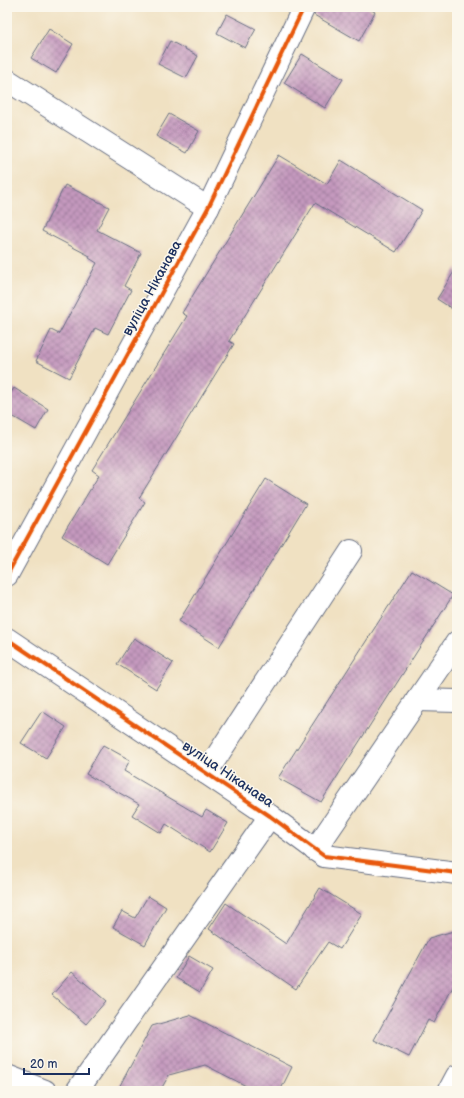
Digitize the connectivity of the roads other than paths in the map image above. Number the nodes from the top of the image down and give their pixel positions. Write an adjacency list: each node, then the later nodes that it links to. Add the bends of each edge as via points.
1 (304, 7): 3 (street, вуліца Ніканава)
2 (7, 80): 3 (street)
3 (208, 208): 5 (street, вуліца Ніканава)
4 (351, 551): 10 (street)
5 (7, 575)
6 (7, 639): 10 (street, вуліца Ніканава)
7 (457, 642): 8 (street)
8 (417, 700): 9 (street); 12 (street)
9 (457, 701)
10 (206, 773): 11 (street, вуліца Ніканава)
11 (270, 816): 12 (street, вуліца Ніканава); 17 (street, вуліца Ніканава)
12 (315, 850): 13 (street, вуліца Ніканава, via 324,856)
13 (457, 873)
14 (7, 1076): 16 (street)
15 (457, 1076): 18 (street)
16 (45, 1091)
17 (77, 1091)
18 (449, 1091)

